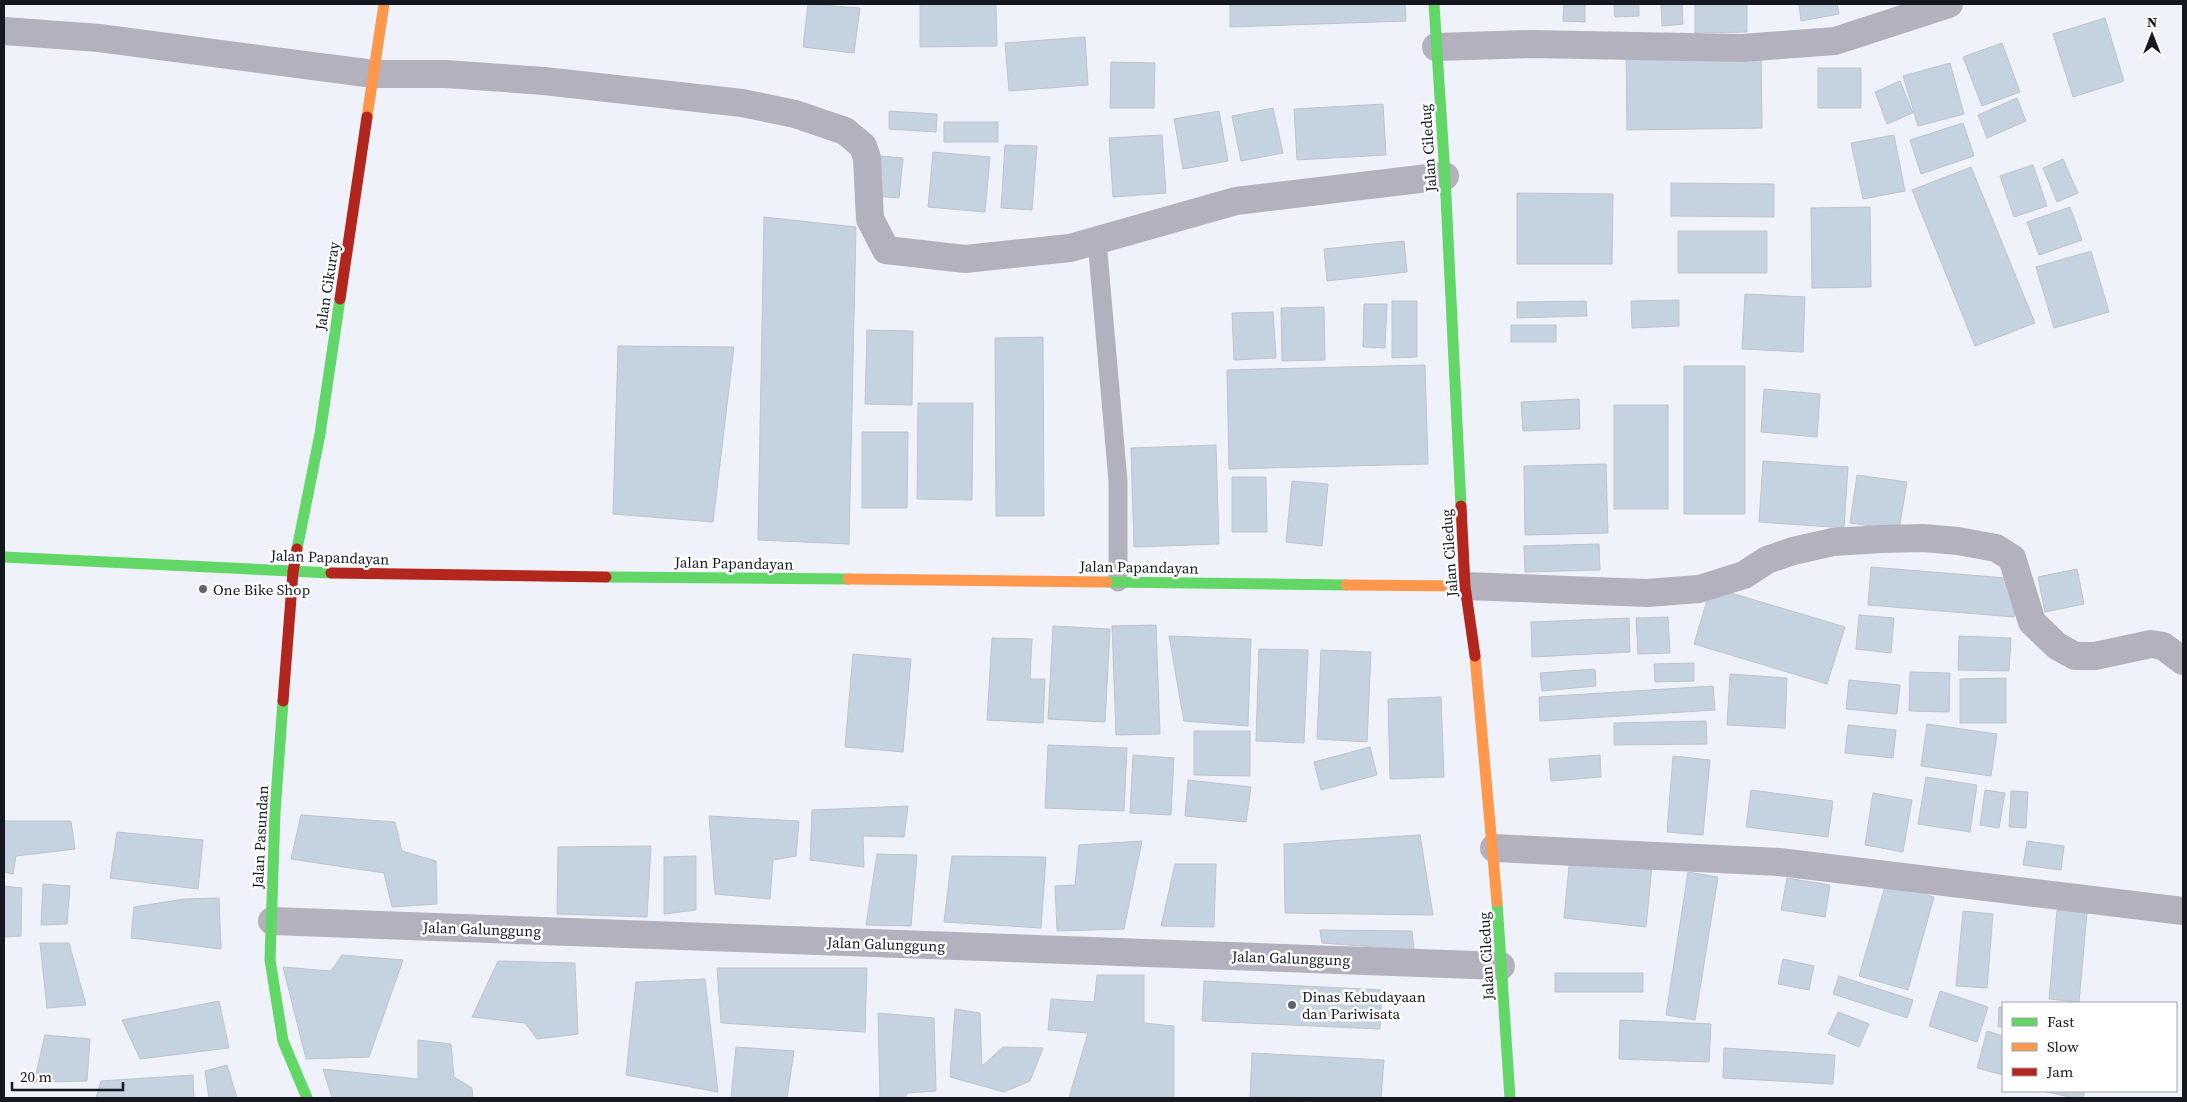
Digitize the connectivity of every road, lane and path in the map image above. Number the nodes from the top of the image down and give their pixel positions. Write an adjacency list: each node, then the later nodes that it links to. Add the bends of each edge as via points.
1 (384, 4): 6 (main road, Jalan Cikuray)
2 (1434, 4): 5 (main road, Jalan Ciledug)
3 (1949, 4): 5 (street, via 1835,41 1742,48 1530,44)
4 (4, 31): 6 (street, via 99,38)
5 (1436, 47): 7 (main road, Jalan Ciledug)
6 (374, 74): 8 (street, via 446,74 544,81 742,103 828,125 845,131 863,146 867,158 870,218 886,250 965,259 1070,248); 10 (main road, Jalan Cikuray, via 320,434)
7 (1445, 176): 8 (street, via 1236,201); 12 (main road, Jalan Ciledug)
8 (1097, 241): 11 (lane, via 1118,481)
9 (4, 557): 10 (main road, Jalan Papandayan)
10 (293, 572): 11 (main road, Jalan Papandayan); 16 (main road, Jalan Pasundan, via 275,812)
11 (1118, 582): 12 (main road, Jalan Papandayan)
12 (1465, 586): 13 (street, via 1648,592 1699,589 1744,575 1768,560 1793,551 1833,542 1923,538 1958,541 1996,548 2012,558 2032,622 2057,646 2075,656 2095,656 2151,644 2163,646); 14 (main road, Jalan Ciledug, via 1476,662)
13 (2183, 661)
14 (1494, 848): 15 (street, via 1778,862); 17 (main road, Jalan Ciledug)
15 (2183, 911)
16 (272, 921): 17 (street, Jalan Galunggung); 18 (main road, Jalan Pasundan, via 270,960 283,1041)
17 (1501, 966): 19 (main road, Jalan Ciledug)
18 (307, 1098)
19 (1510, 1098)

